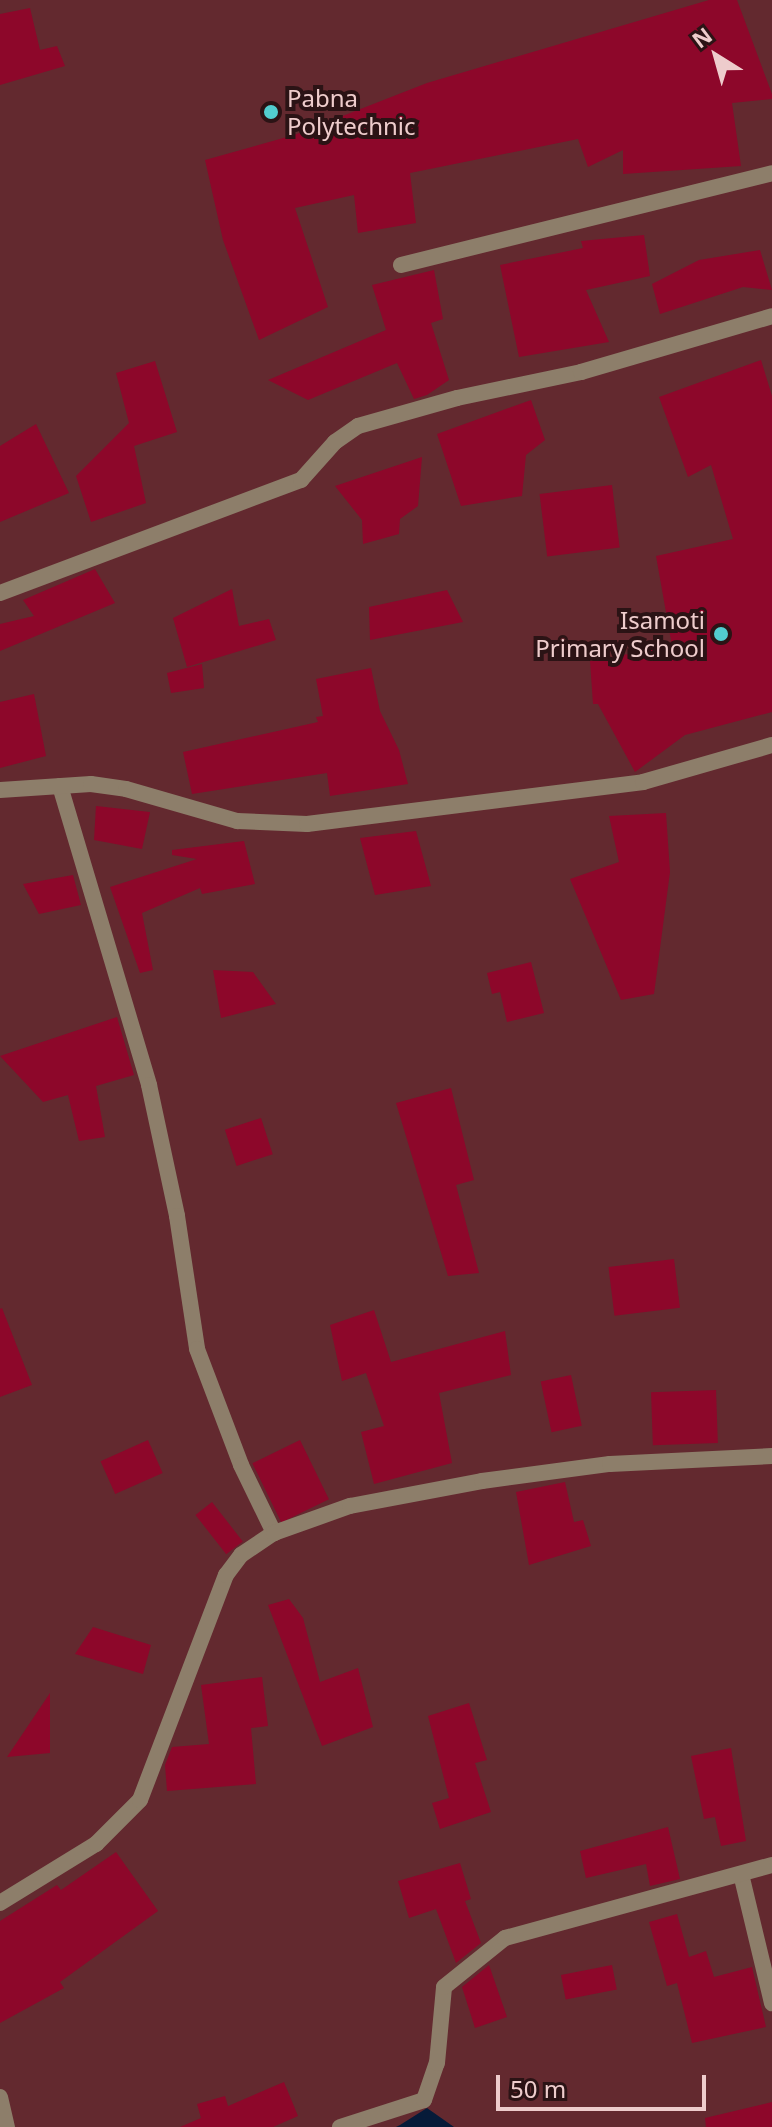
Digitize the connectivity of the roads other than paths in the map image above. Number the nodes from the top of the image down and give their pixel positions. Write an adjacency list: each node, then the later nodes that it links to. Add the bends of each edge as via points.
1 (772, 173): 2 (street, via 592,222)
2 (401, 265)
3 (772, 316): 4 (street, via 581,372 358,426 335,442 301,480)
4 (0, 593)
5 (772, 745): 6 (street, via 643,782 307,824 237,821 126,789)
6 (60, 786): 7 (street); 9 (street, via 149,1085 177,1216 197,1349 241,1465)
7 (0, 790)
8 (772, 1456): 9 (street, via 610,1464 482,1481 350,1506)
9 (274, 1533): 12 (street, via 241,1555 226,1575 140,1800 96,1844)
10 (772, 1865): 11 (street)
11 (741, 1874): 13 (street); 16 (street, via 505,1938 444,1987 437,2063 424,2100)
12 (0, 1903)
13 (772, 2003)
14 (0, 2097): 15 (street)
15 (7, 2127)
16 (340, 2127)

